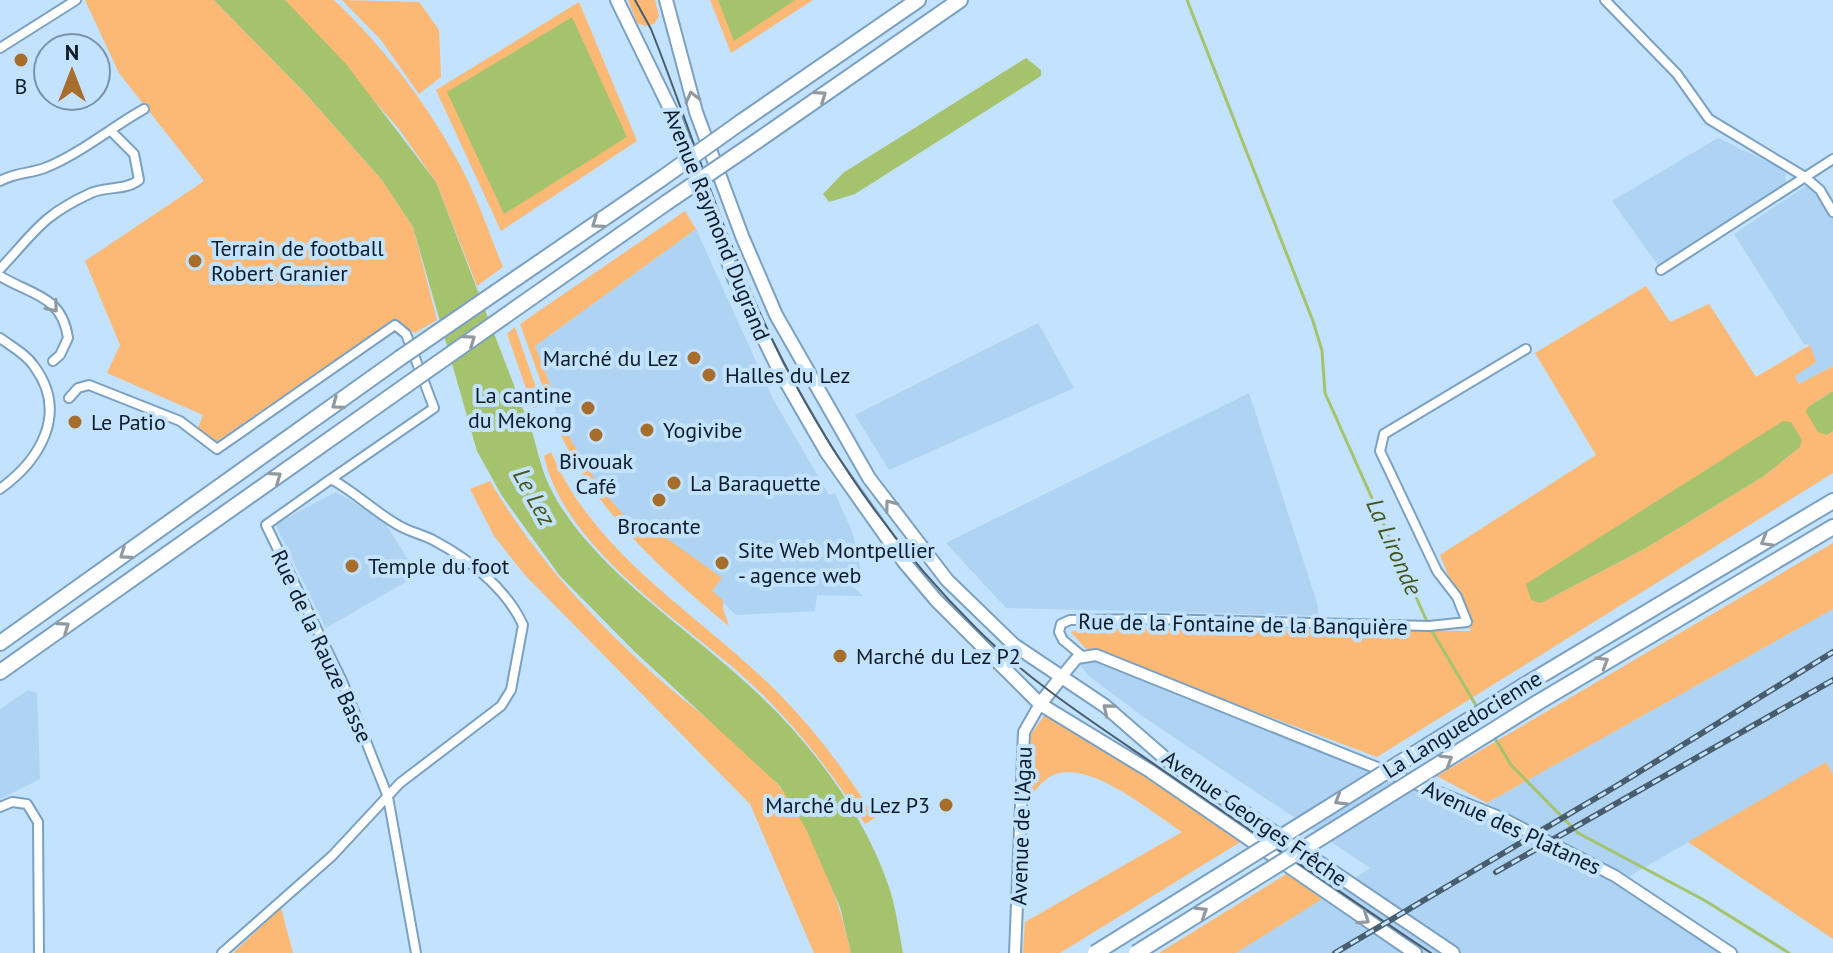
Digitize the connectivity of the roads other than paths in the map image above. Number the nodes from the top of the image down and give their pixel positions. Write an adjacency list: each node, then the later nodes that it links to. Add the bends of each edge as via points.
1 (76, 0): 7 (street)
2 (617, 0): 25 (main road, Avenue Raymond Dugrand, via 677,123 734,278 778,368 827,453)
3 (666, 0): 26 (main road, Avenue Raymond Dugrand, one-way to 3, via 933,563 869,478 776,315 696,112)
4 (918, 0): 27 (highway, one-way to 27, bridge)
5 (960, 0): 29 (highway, one-way to 5, bridge)
6 (1605, 0): 11 (street, via 1677,74 1709,119)
7 (0, 48)
8 (144, 109): 9 (street)
9 (112, 132): 12 (street, via 47,168 16,172); 14 (street, via 134,154 139,180 94,191 43,219)
10 (1833, 159): 11 (street)
11 (1805, 177): 13 (street); 15 (street)
12 (0, 181)
13 (1833, 212)
14 (0, 269)
15 (1661, 270)
16 (0, 276): 19 (street, one-way to 19, via 50,299 59,312 68,338)
17 (0, 338): 22 (street, via 34,365 48,398 47,428 30,464)
18 (1526, 349): 28 (street, Rue de la Fontaine de la Banquière, via 1384,434 1380,451 1467,622 1429,626 1156,619 1061,624 1063,640)
19 (53, 361)
20 (69, 398): 21 (street, via 89,385 180,421 217,449 395,325 406,334 434,408)
21 (331, 479): 32 (street, Rue de la Rauze Basse, via 266,525 342,681); 32 (street, via 397,525 468,562 505,598 523,625 520,657 506,700)
22 (0, 489)
23 (1833, 501): 38 (highway, La Languedocienne, one-way to 38, bridge)
24 (1833, 527): 39 (highway, La Languedocienne, one-way to 24, bridge, via 1537,703)
25 (936, 600): 31 (main road, Avenue Georges Frêche)
26 (975, 608): 30 (main road, Avenue Georges Frêche, via 1014,645)
27 (0, 643)
28 (1082, 656): 30 (street); 42 (street, Avenue des Platanes, via 1096,655 1174,685 1504,819 1615,876)
29 (0, 672)
30 (1062, 676): 31 (main road); 41 (main road, Avenue Georges Frêche, one-way to 30, via 1167,760)
31 (1040, 704): 37 (street, Avenue de l'Agau, via 1024,732); 40 (main road, Avenue Georges Frêche, one-way to 40, via 1150,771)
32 (388, 797): 35 (street, via 332,856); 36 (street)
33 (0, 807): 34 (street, via 27,804 38,822)
34 (39, 953)
35 (222, 953)
36 (416, 953)
37 (1015, 953)
38 (1095, 953)
39 (1136, 953)
40 (1415, 953)
41 (1453, 953)
42 (1731, 953)

